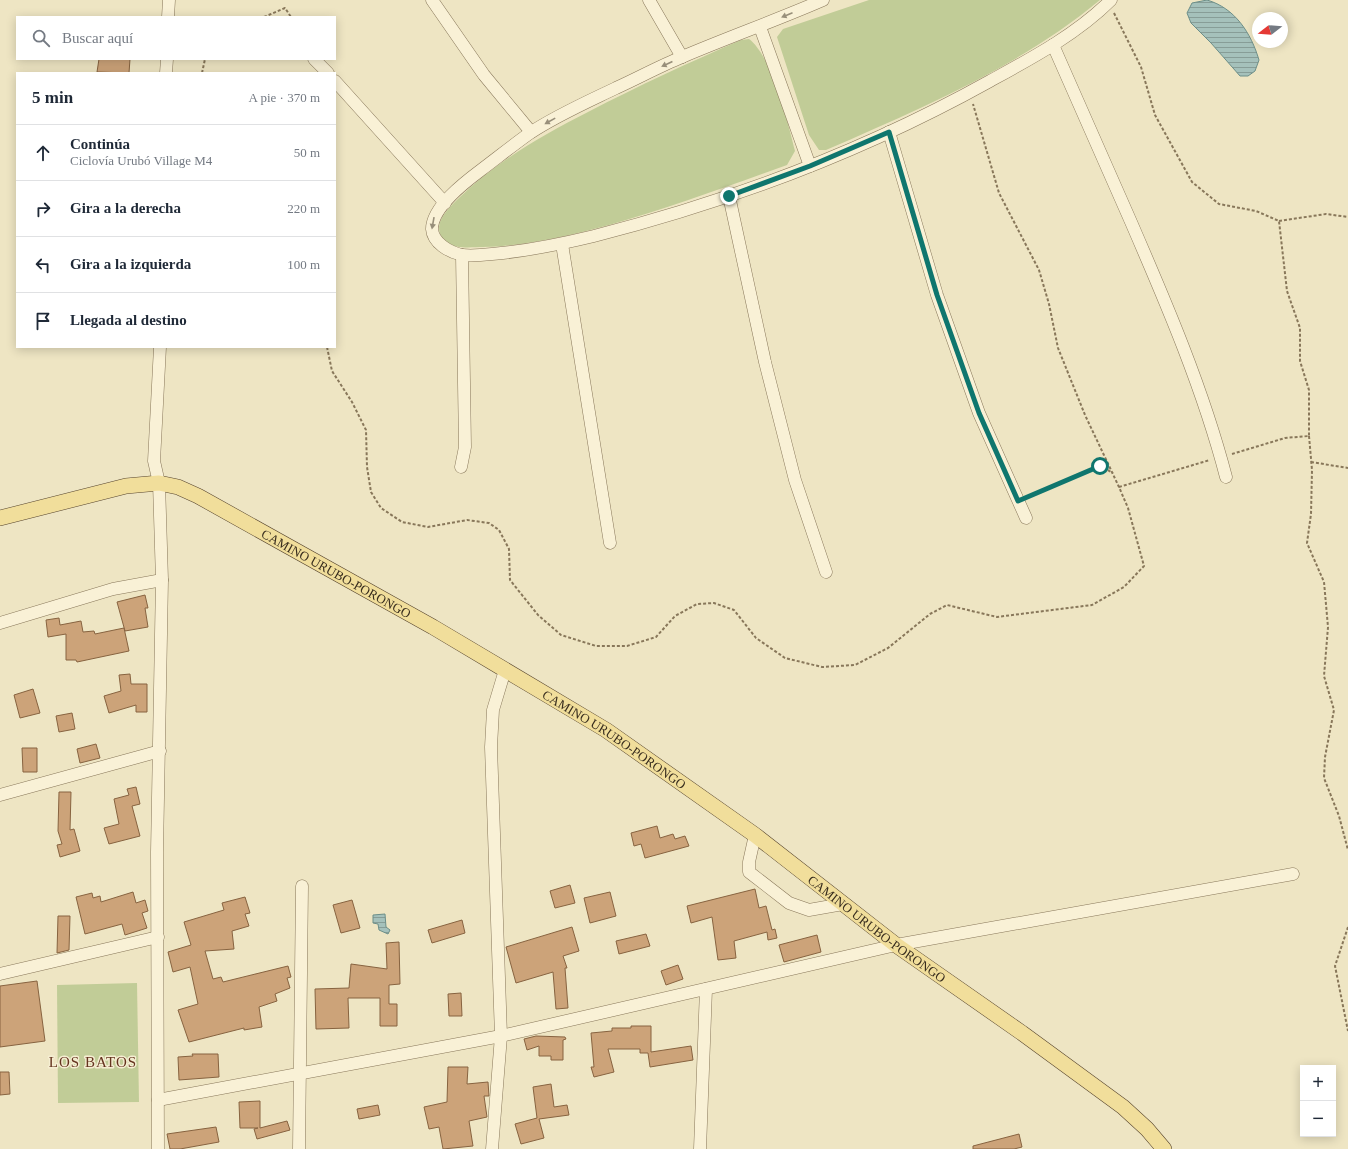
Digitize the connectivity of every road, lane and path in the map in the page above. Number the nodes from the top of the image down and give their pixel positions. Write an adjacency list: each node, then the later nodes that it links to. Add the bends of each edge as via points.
1 (169, 0): 6 (street)
2 (432, 0): 19 (street, via 484,75)
3 (649, 0): 11 (street)
4 (823, 0): 9 (street, one-way to 9)
5 (1110, 1): 10 (street); 25 (path, via 1141,67 1154,114 1192,182 1220,204 1256,212)
6 (168, 16)
7 (266, 16): 8 (path, via 285,8)
8 (290, 16)
9 (760, 27): 11 (street); 21 (street)
10 (1053, 45): 20 (street, via 959,98); 30 (street, via 1160,288)
11 (682, 57): 19 (street, one-way to 19)
12 (167, 60): 15 (street)
13 (205, 60): 16 (path)
14 (315, 60): 17 (street)
15 (166, 72)
16 (202, 72)
17 (327, 72)
18 (336, 82): 23 (street)
19 (531, 132): 23 (street, via 465,182)
20 (889, 132): 21 (street); 38 (street, via 937,295 979,413)
21 (810, 166): 22 (street)
22 (729, 196): 26 (street, via 646,222); 42 (street, via 765,362 795,480)
23 (445, 203): 27 (street, one-way to 27, via 435,216 432,231 438,243)
24 (1348, 218): 25 (path, via 1326,214)
25 (1279, 221): 29 (path, via 1287,291 1300,328 1300,361 1309,390)
26 (562, 244): 27 (street, via 515,252); 41 (street)
27 (462, 255): 32 (street, via 465,447)
28 (160, 348): 36 (street, via 154,461)
29 (1309, 436): 30 (path, via 1285,438); 31 (path)
30 (1221, 457): 35 (street); 37 (path)
31 (1311, 462): 33 (path); 49 (path, via 1311,514 1307,543 1324,582 1328,627 1324,676 1334,710 1325,757 1324,778 1339,816)
32 (461, 467)
33 (1348, 468)
34 (1114, 474): 38 (path, via 1100,466)
35 (1226, 477)
36 (159, 483): 39 (main road, CAMINO URUBO-PORONGO, via 126,486); 43 (street); 45 (main road, CAMINO URUBO-PORONGO, via 178,487 198,496)
37 (1119, 486)
38 (1018, 501): 40 (street)
39 (0, 518)
40 (1026, 518)
41 (610, 543)
42 (826, 572)
43 (162, 580): 44 (street, via 113,590); 46 (street)
44 (0, 623)
45 (505, 670): 48 (main road, CAMINO URUBO-PORONGO, via 606,730); 59 (street, via 493,710 491,747)
46 (160, 751): 47 (street); 54 (street)
47 (0, 795)
48 (755, 835): 52 (main road, CAMINO URUBO-PORONGO); 52 (street, via 749,872 789,903 809,910)
49 (1348, 850)
50 (1293, 874): 55 (street)
51 (302, 886): 60 (street)
52 (843, 904): 55 (main road, CAMINO URUBO-PORONGO)
53 (1348, 927): 58 (path, via 1335,966)
54 (158, 937): 56 (street); 61 (street)
55 (896, 945): 57 (street); 66 (main road, CAMINO URUBO-PORONGO, via 1123,1107)
56 (0, 974)
57 (706, 989): 59 (street); 65 (street)
58 (1348, 1031)
59 (501, 1036): 60 (street); 64 (street)
60 (299, 1075): 61 (street); 63 (street)
61 (158, 1100): 62 (street)
62 (158, 1149)
63 (300, 1149)
64 (492, 1149)
65 (700, 1149)
66 (1164, 1149)

